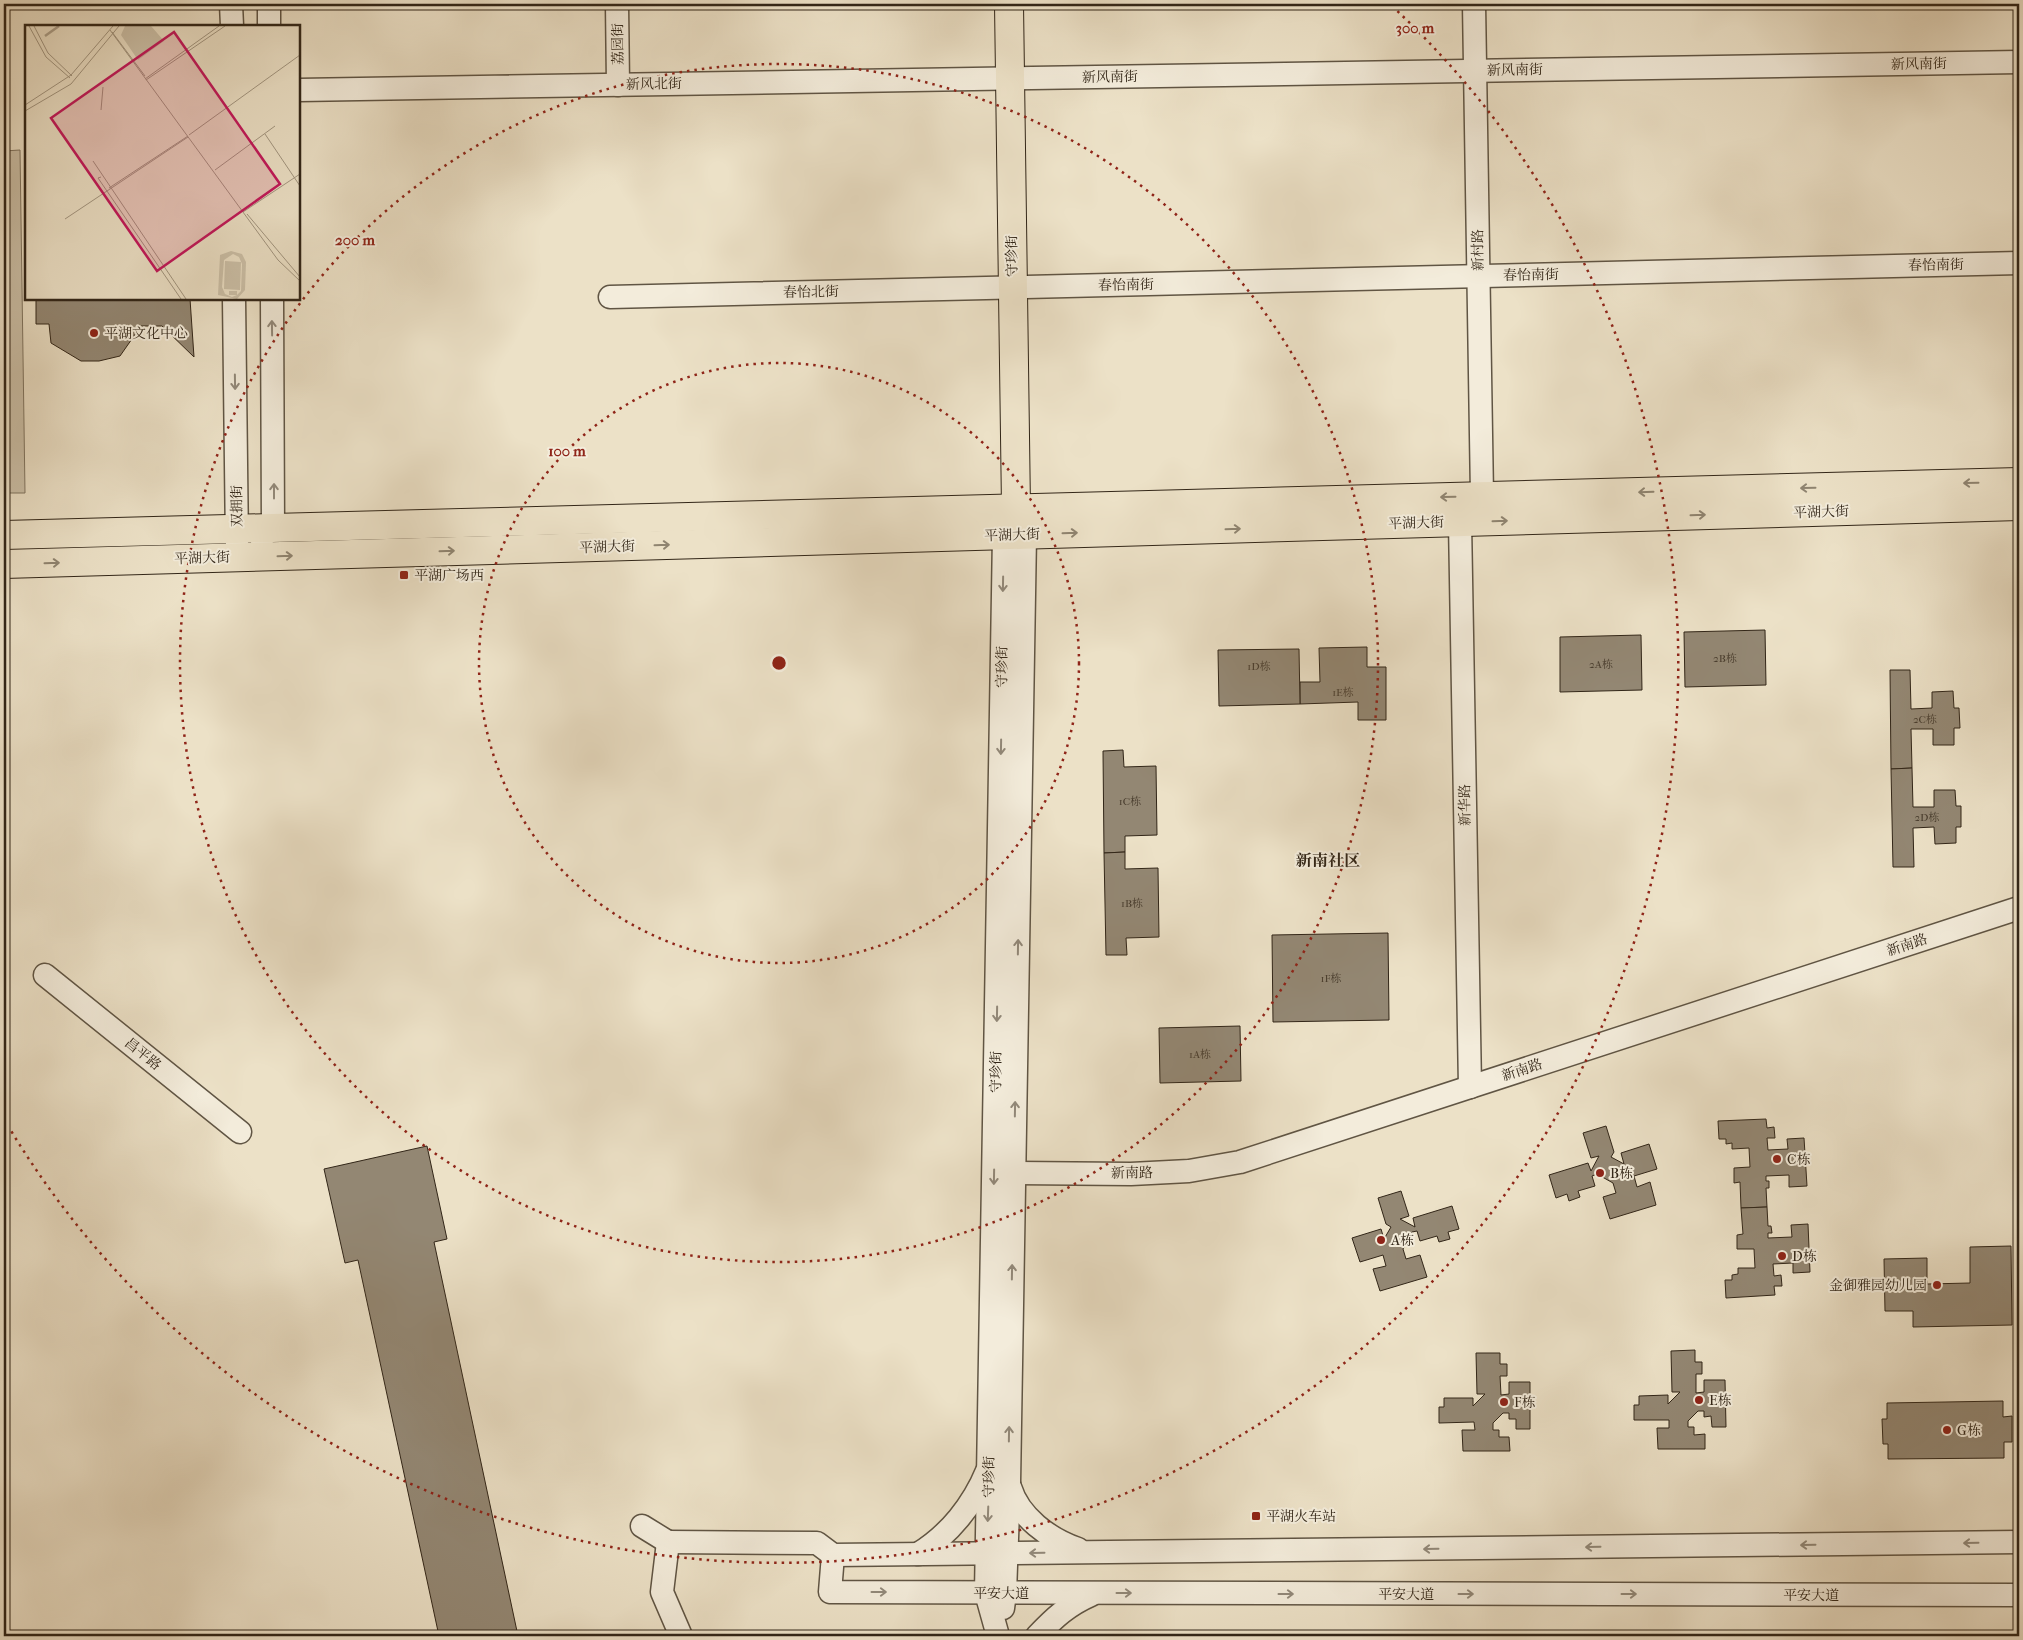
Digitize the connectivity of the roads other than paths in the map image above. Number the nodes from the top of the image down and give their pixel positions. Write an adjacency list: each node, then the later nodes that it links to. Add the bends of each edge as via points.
1 (231, 4): 6 (street)
2 (269, 4): 7 (street)
3 (617, 4): 11 (street, 荔园街)
4 (1009, 4): 10 (main road, 守珍街)
5 (1474, 4): 9 (street, 新村路)
6 (232, 25)
7 (269, 25)
8 (2019, 62): 9 (street, 新风南街)
9 (1475, 71): 10 (street, 新风南街); 14 (street, 新村路)
10 (1010, 78): 11 (street, 新风北街); 15 (main road, 守珍街)
11 (618, 85): 12 (street, 新风北街)
12 (300, 90)
13 (2019, 263): 14 (street, 春怡南街)
14 (1478, 276): 15 (street, 春怡南街); 20 (street, 新村路)
15 (1013, 287): 16 (street, 春怡北街); 22 (main road, 守珍街)
16 (610, 297)
17 (234, 300): 25 (street, 双拥街, one-way to 25)
18 (272, 300): 24 (street, one-way to 18)
19 (2019, 482): 20 (main road, 平湖大街, one-way to 20)
20 (1482, 496): 22 (main road, 平湖大街, one-way to 22)
21 (2019, 506): 23 (main road, 平湖大街, one-way to 21)
22 (1016, 508): 24 (main road, 平湖大街); 27 (street, 守珍街)
23 (1460, 522): 27 (main road, 平湖大街, one-way to 23); 32 (street, 新华路)
24 (273, 528): 25 (main road, 平湖大街); 28 (street, 双拥街)
25 (237, 529): 26 (main road, 平湖大街); 28 (street, 双拥街)
26 (4, 535)
27 (1015, 535): 28 (main road, 平湖大街, one-way to 27); 34 (street, 守珍街, one-way to 27); 35 (street, 守珍街, one-way to 35)
28 (237, 557): 29 (main road, 平湖大街, one-way to 28)
29 (4, 564)
30 (2019, 908): 32 (street, 新南路)
31 (45, 975): 33 (street, 昌平路)
32 (1470, 1087): 34 (street, 新南路, via 1240,1162 1189,1172)
33 (240, 1132)
34 (1014, 1173): 36 (street, 守珍街, one-way to 34)
35 (989, 1466): 41 (street, 守珍街, one-way to 41); 42 (street, via 982,1484 958,1519 935,1543)
36 (1008, 1483): 40 (street, via 1013,1499 1034,1523 1052,1537); 41 (street, 守珍街)
37 (642, 1526): 38 (street)
38 (668, 1542): 43 (street, via 817,1544); 47 (street, via 662,1592)
39 (2019, 1542): 40 (street, one-way to 40)
40 (1086, 1552): 41 (street, one-way to 41)
41 (997, 1553): 42 (street); 44 (street, 守珍街)
42 (918, 1554): 43 (street)
43 (834, 1555): 44 (street, 平安大道, one-way to 44, via 830,1592)
44 (996, 1593): 45 (street, 平安大道); 48 (street, 守珍街)
45 (1096, 1593): 46 (street, 平安大道, one-way to 46); 49 (street, via 1072,1603)
46 (2019, 1595)
47 (681, 1636)
48 (998, 1636)
49 (1037, 1636)

